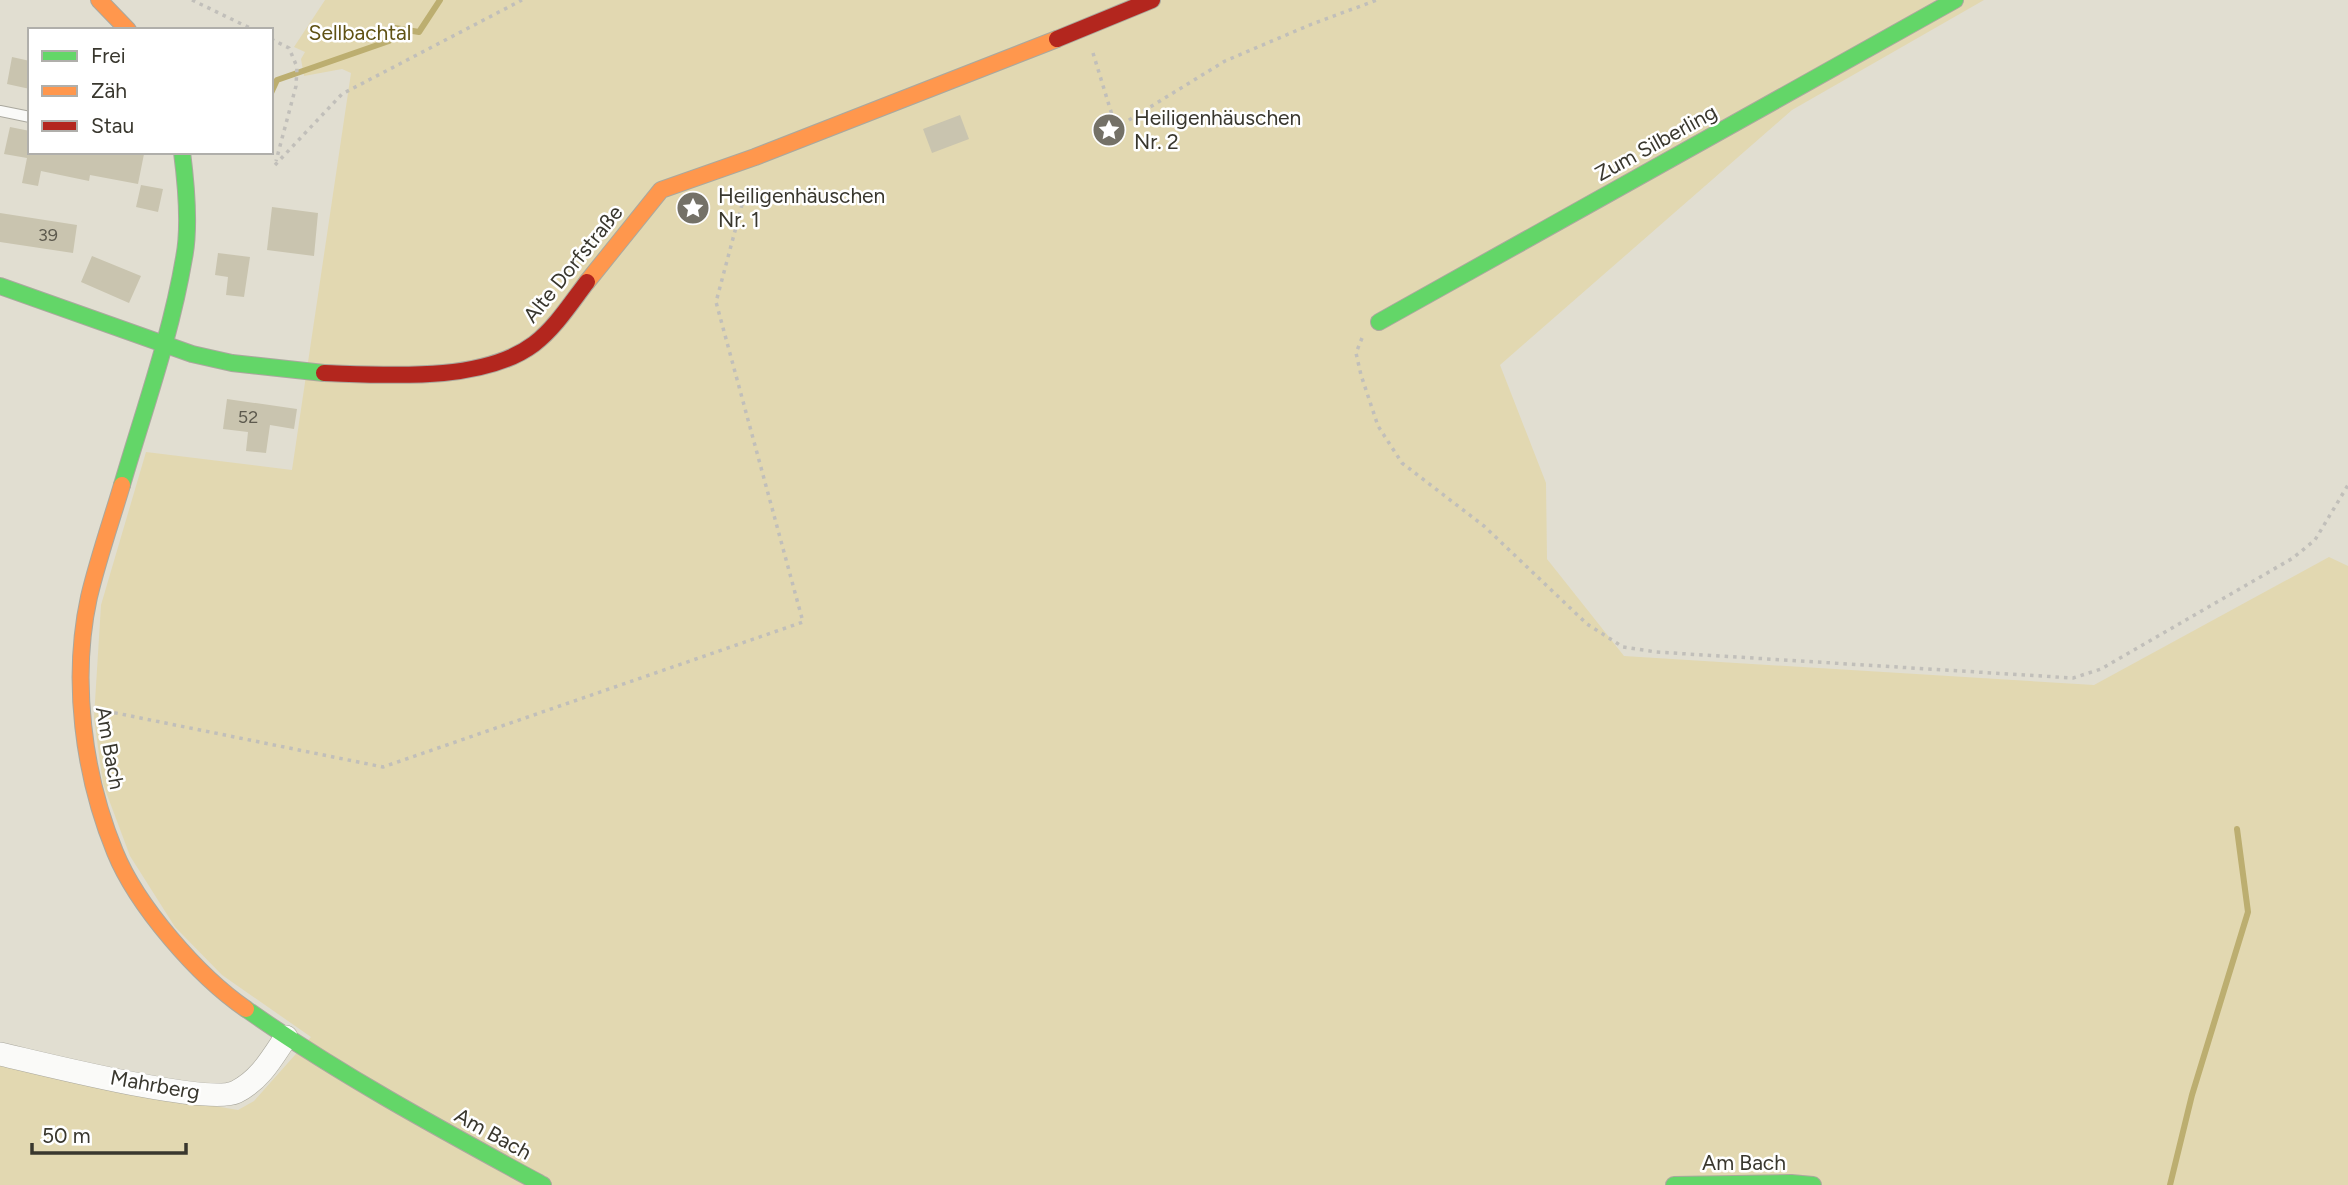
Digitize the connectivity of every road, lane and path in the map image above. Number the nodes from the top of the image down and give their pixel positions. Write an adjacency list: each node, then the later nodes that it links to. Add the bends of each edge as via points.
1 (99, 0): 8 (street)
2 (192, 0): 9 (path)
3 (522, 0): 10 (path, via 342,94 275,164 297,67 289,48)
4 (1152, 0): 7 (street, Alte Dorfstraße)
5 (1377, 0): 7 (path, via 1225,61 1116,128)
6 (1955, 0): 16 (street, Zum Silberling)
7 (1085, 27): 14 (street, Alte Dorfstraße)
8 (126, 28)
9 (250, 28)
10 (273, 39)
11 (0, 111): 12 (lane)
12 (28, 117)
13 (182, 154): 17 (street, Am Bach, via 185,256)
14 (755, 157): 17 (street, Alte Dorfstraße, via 661,190 550,329 534,344 501,362 420,376 301,372 232,363); 19 (path, via 716,302 803,622 383,767)
15 (0, 286): 17 (street, Alte Dorfstraße)
16 (1379, 322): 18 (path, via 1363,334 1356,353 1378,426 1402,463 1484,526 1587,624 1623,648 2073,677 2101,669 2293,558 2315,540)
17 (163, 346): 19 (street, Am Bach, via 89,598)
18 (2348, 485)
19 (80, 706): 20 (street, Am Bach, via 91,780 115,852 141,899 183,952 233,1000)
20 (286, 1037): 21 (street, Mahrberg, via 263,1072 234,1093 200,1095); 22 (street, Am Bach)
21 (0, 1054)
22 (543, 1185)
23 (1674, 1185): 24 (street, Am Bach)
24 (1813, 1185)

